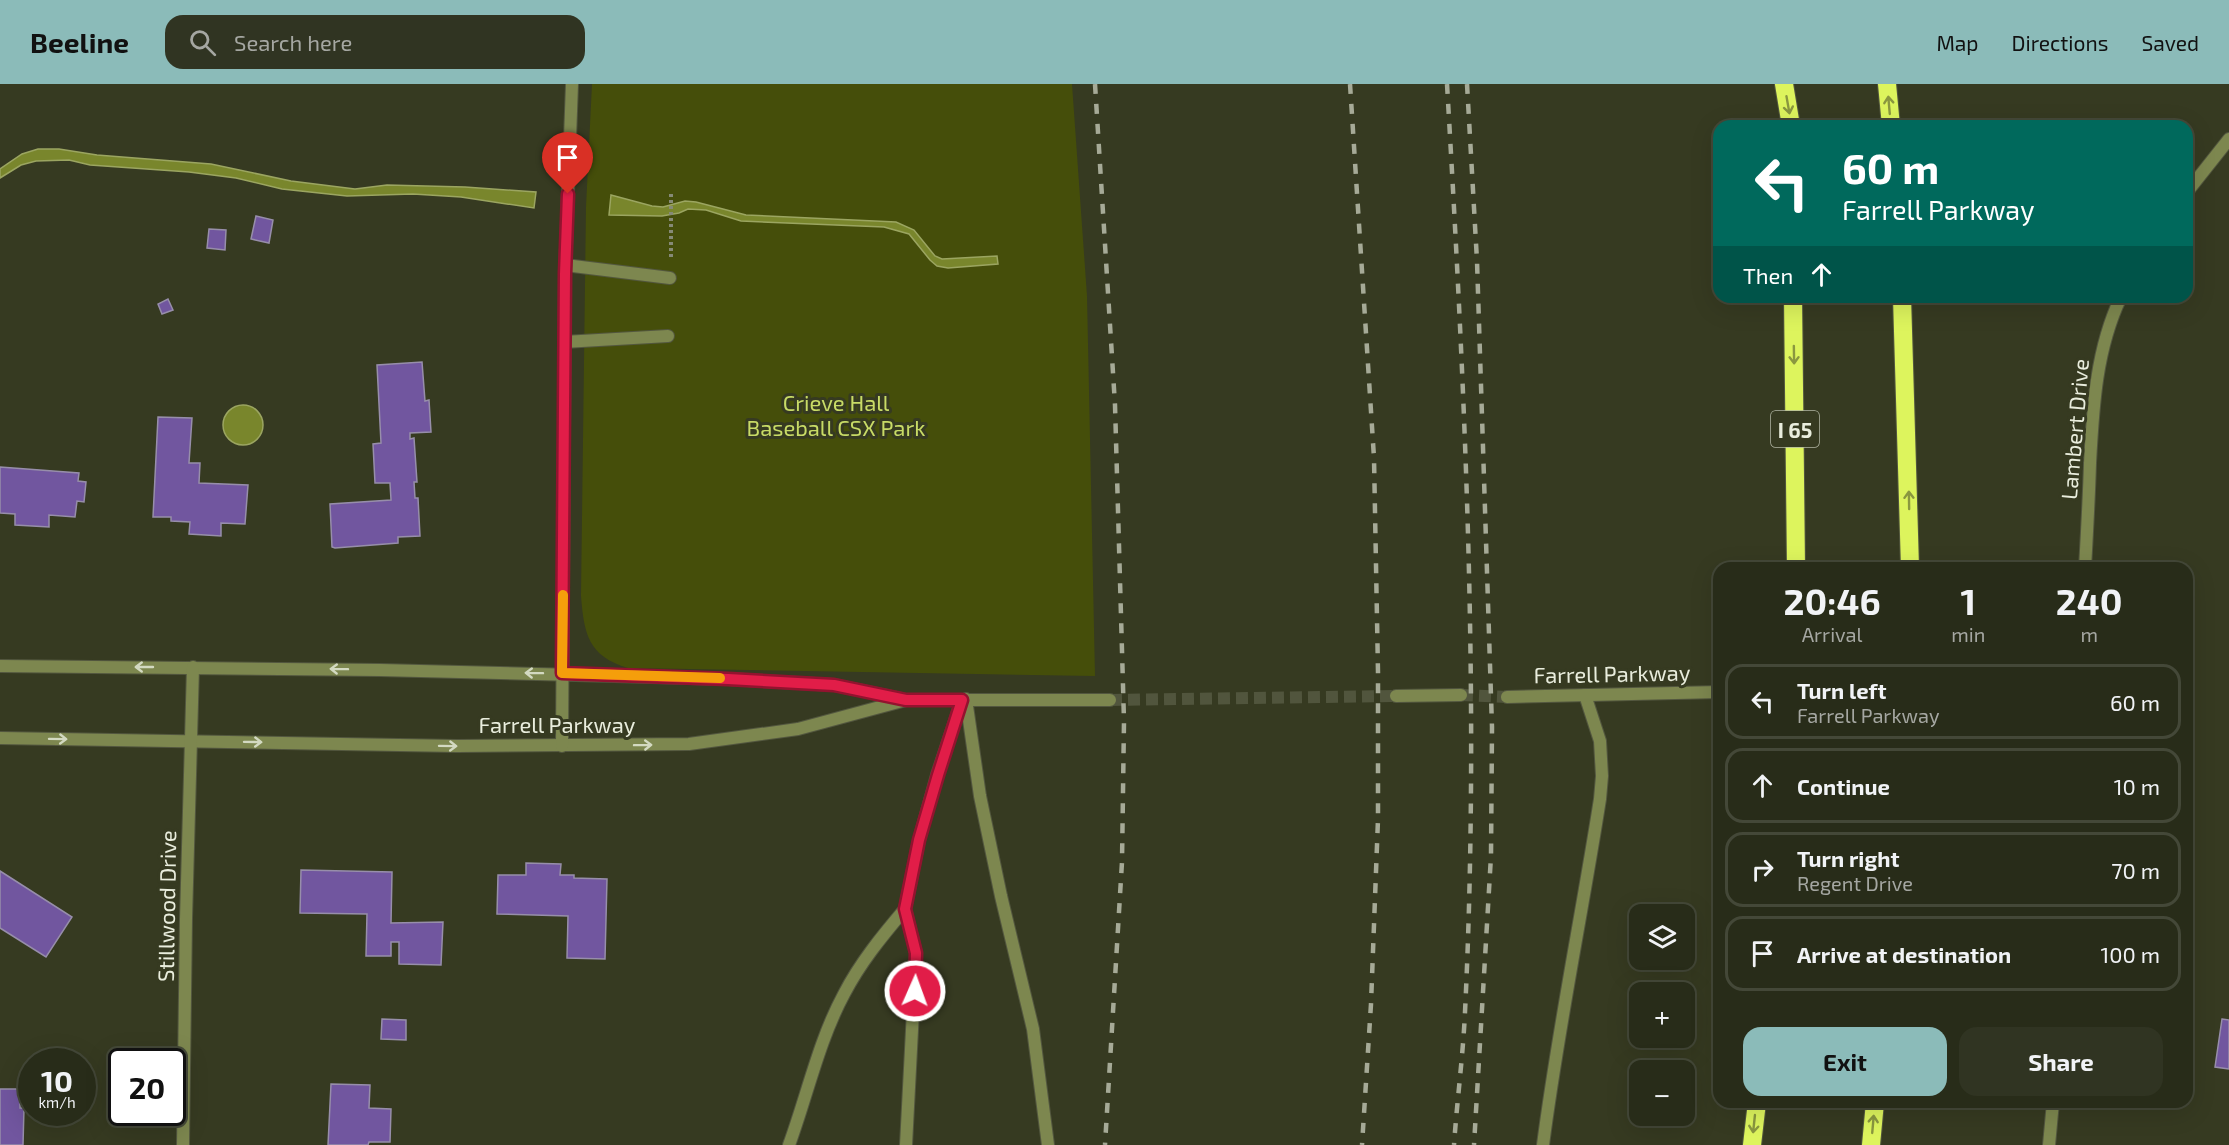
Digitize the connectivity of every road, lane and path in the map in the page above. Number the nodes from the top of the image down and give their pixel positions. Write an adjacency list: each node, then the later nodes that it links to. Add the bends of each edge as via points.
1 (572, 84): 10 (street)
2 (1784, 84): 4 (highway, one-way to 4)
3 (1887, 84): 5 (highway, one-way to 3)
4 (1790, 120)
5 (1890, 120)
6 (2229, 139): 7 (street)
7 (2193, 183)
8 (671, 194): 9 (path)
9 (671, 260)
10 (565, 265): 11 (street); 16 (street)
11 (670, 278)
12 (1793, 303): 17 (highway, I 65, one-way to 17)
13 (1902, 303): 18 (highway, one-way to 13)
14 (2119, 303): 19 (street, Lambert Drive, via 2102,346 2094,405)
15 (668, 336): 16 (street)
16 (564, 342): 22 (street)
17 (1796, 562)
18 (1910, 562)
19 (2085, 562)
20 (0, 666): 21 (street, one-way to 20)
21 (193, 668): 22 (street, one-way to 21); 32 (street, Stillwood Drive)
22 (562, 673): 28 (street, via 834,685); 33 (street)
23 (1713, 692): 25 (street, Farrell Parkway)
24 (1461, 695): 26 (street)
25 (1585, 695): 27 (street, Farrell Parkway); 42 (street, via 1600,741 1600,799)
26 (1396, 696)
27 (1506, 697)
28 (906, 700): 29 (street, Farrell Parkway); 33 (street, Farrell Parkway, one-way to 28, via 690,744 747,738 798,729)
29 (964, 700): 30 (street, Farrell Parkway); 34 (street, via 919,840); 41 (street, via 1000,896 1033,1029)
30 (1110, 700)
31 (0, 738): 32 (street, Farrell Parkway, one-way to 32)
32 (192, 741): 33 (street, Farrell Parkway, one-way to 33); 38 (street, Stillwood Drive)
33 (562, 746)
34 (905, 909): 39 (street, via 869,952 843,995); 40 (street, via 916,953)
35 (1755, 1108): 43 (highway, one-way to 43)
36 (1874, 1108): 44 (highway, one-way to 36)
37 (2052, 1108): 45 (street)
38 (183, 1145)
39 (789, 1145)
40 (906, 1145)
41 (1048, 1145)
42 (1543, 1145)
43 (1752, 1145)
44 (1871, 1145)
45 (2049, 1145)

